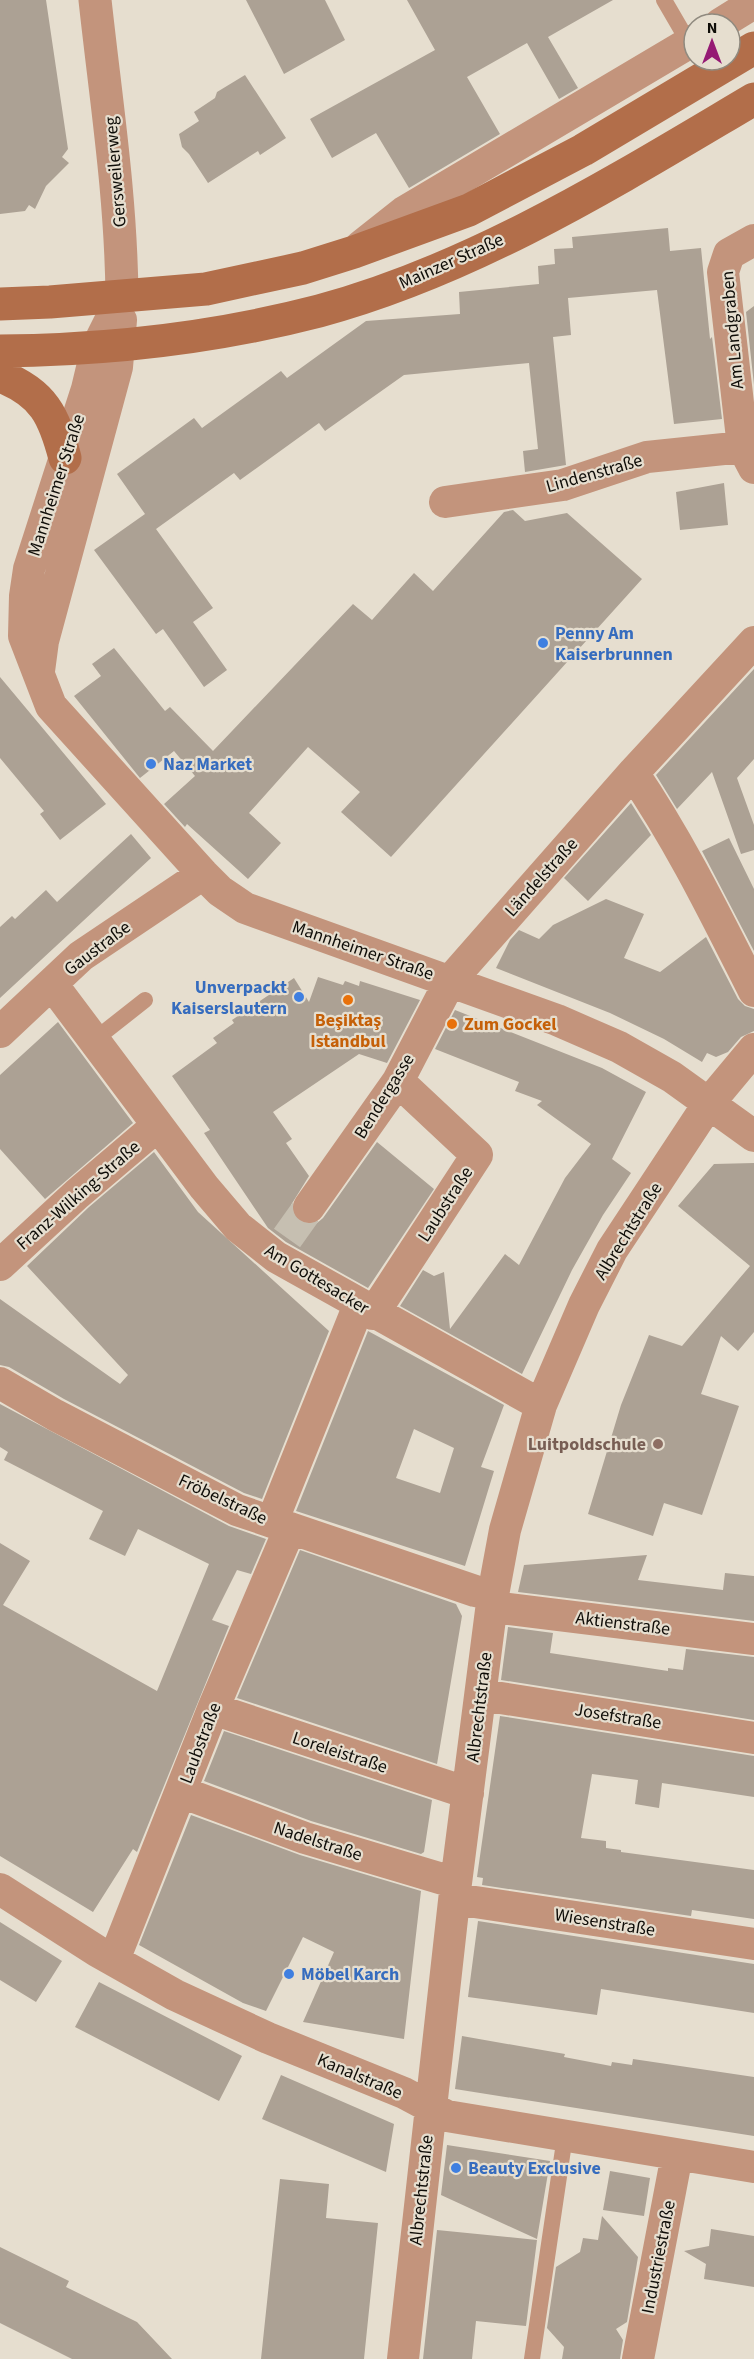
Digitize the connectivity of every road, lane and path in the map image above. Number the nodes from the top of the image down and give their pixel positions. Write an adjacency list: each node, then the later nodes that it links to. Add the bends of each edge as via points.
1 (95, 0): 11 (street, Gersweilerweg, via 112,128)
2 (664, 0): 5 (lane)
3 (754, 3): 4 (street)
4 (739, 12)
5 (682, 26)
6 (682, 47): 10 (street, via 404,212)
7 (754, 48): 10 (main road, via 583,150 469,210)
8 (754, 99): 13 (main road, Mainzer Straße, via 601,189 399,284 320,310 230,331)
9 (754, 240): 16 (street, Am Landgraben, via 729,254 723,272)
10 (354, 252): 11 (main road, via 303,268 206,289)
11 (122, 297): 12 (main road); 13 (street, Gersweilerweg)
12 (0, 304)
13 (108, 346): 14 (main road, Mainzer Straße); 17 (street, Mannheimer Straße); 20 (street, Mannheimer Straße, via 107,407 43,641)
14 (0, 351)
15 (0, 376): 17 (main road, via 41,400 56,423)
16 (748, 457): 18 (street, Lindenstraße, via 647,457 563,485)
17 (65, 458): 20 (street, Mannheimer Straße, via 29,568 25,596 24,636)
18 (445, 502)
19 (754, 642): 21 (street, Ländelstraße)
20 (39, 678): 22 (street, Mannheimer Straße, via 51,706)
21 (633, 773): 23 (street, Ländelstraße); 25 (street, via 693,871)
22 (203, 874): 23 (street, Mannheimer Straße, via 245,908); 24 (street, Gaustraße, via 81,956)
23 (450, 981): 30 (street, Bendergasse); 31 (street, Mannheimer Straße, via 619,1047)
24 (52, 984): 27 (street, Gaustraße); 28 (street, Am Gottesacker)
25 (754, 991)
26 (145, 1000): 28 (lane)
27 (0, 1032)
28 (93, 1041): 32 (street, Am Gottesacker)
29 (754, 1050): 31 (street, Albrechtstraße)
30 (398, 1080): 34 (street, Bendergasse); 36 (street, Laubstraße, via 477,1155)
31 (709, 1103): 33 (street, Mannheimer Straße); 38 (street, Albrechtstraße, via 612,1250)
32 (158, 1126): 35 (street, Franz-Wilking-Straße); 36 (street, Am Gottesacker, via 238,1227 281,1248)
33 (754, 1136)
34 (309, 1207)
35 (0, 1265)
36 (366, 1309): 38 (street, Am Gottesacker); 39 (street, Laubstraße)
37 (0, 1383): 39 (street, Fröbelstraße, via 237,1509)
38 (541, 1405): 40 (street, Albrechtstraße, via 505,1530)
39 (281, 1525): 40 (street, Fröbelstraße); 43 (street, Laubstraße)
40 (492, 1601): 41 (street, Aktienstraße); 42 (street, Albrechtstraße)
41 (754, 1639)
42 (482, 1695): 44 (street, Josefstraße); 46 (street, Albrechtstraße)
43 (213, 1709): 45 (street, Laubstraße); 46 (street, Loreleistraße)
44 (754, 1738)
45 (181, 1792): 48 (street, Nadelstraße); 50 (street, Laubstraße)
46 (468, 1793): 48 (street, Albrechtstraße)
47 (0, 1889): 50 (street, Kanalstraße)
48 (456, 1891): 49 (street, Wiesenstraße); 51 (street, Albrechtstraße)
49 (754, 1944)
50 (114, 1960): 51 (street, Kanalstraße, via 174,1995 404,2093)
51 (430, 2108): 52 (street, Kanalstraße, via 447,2116); 55 (street, Albrechtstraße)
52 (565, 2136): 53 (street, Kanalstraße); 56 (lane)
53 (677, 2155): 54 (street, Kanalstraße); 57 (street, Industriestraße)
54 (754, 2167)
55 (403, 2359)
56 (532, 2359)
57 (638, 2359)

